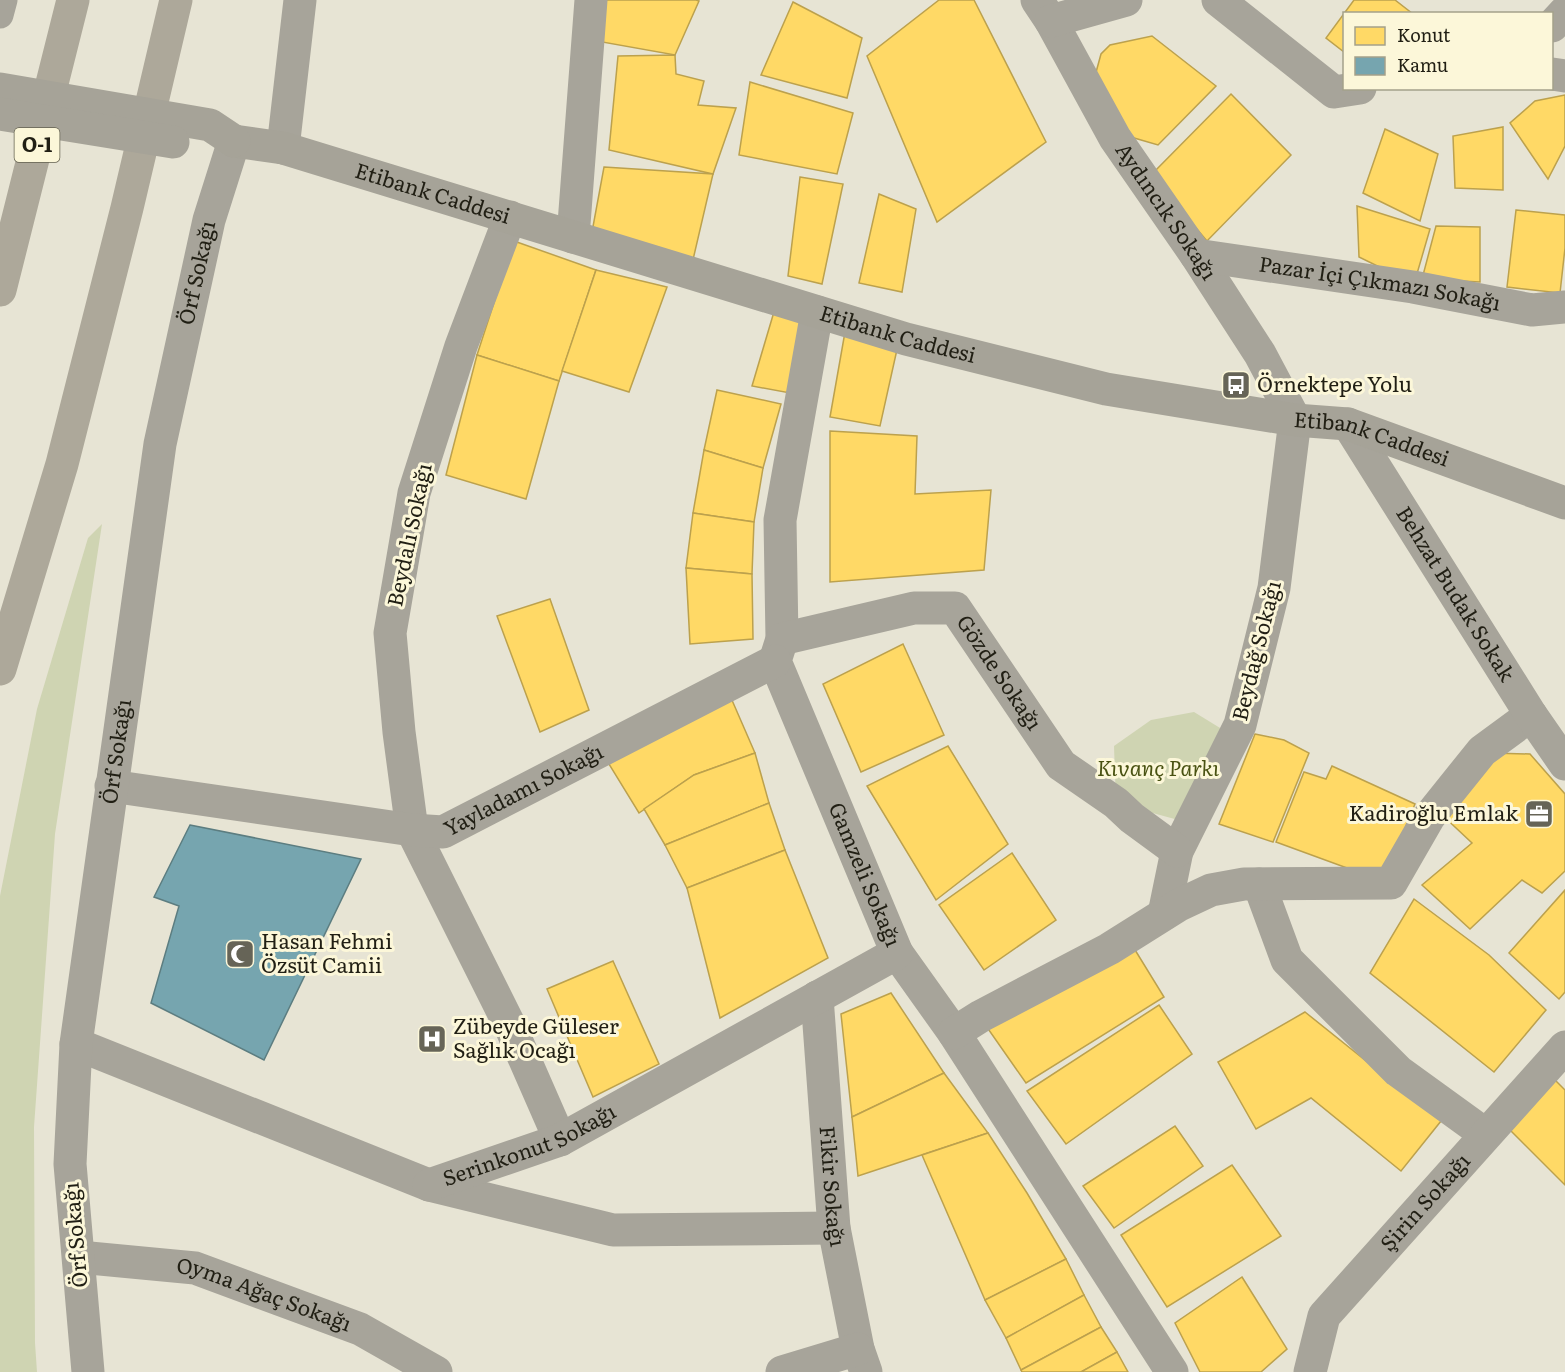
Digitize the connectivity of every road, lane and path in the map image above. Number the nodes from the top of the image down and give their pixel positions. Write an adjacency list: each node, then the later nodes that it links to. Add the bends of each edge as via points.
1 (4, 0): 10 (lane)
2 (73, 0): 20 (highway, O-1)
3 (176, 0): 27 (highway, via 62,464)
4 (300, 0): 16 (street)
5 (591, 0): 18 (street)
6 (1126, 0): 8 (street)
7 (1218, 0): 13 (street, via 1334,92)
8 (1044, 11): 19 (street, Aydıncık Sokağı, via 1115,138)
9 (1565, 12): 11 (street)
10 (0, 15)
11 (1553, 24)
12 (0, 89): 15 (main road, Etibank Caddesi, bridge, via 210,125)
13 (1347, 90)
14 (0, 114): 15 (main road, Etibank Caddesi, bridge, via 207,147)
15 (234, 141): 16 (main road, Etibank Caddesi); 30 (street, Örf Sokağı, via 209,220 160,444)
16 (282, 148): 17 (main road, Etibank Caddesi)
17 (510, 218): 18 (main road, Etibank Caddesi); 31 (street, Beydalı Sokağı, via 461,346 414,494 390,633)
18 (573, 237): 22 (main road, Etibank Caddesi)
19 (1196, 255): 21 (street, Pazar İçi Çıkmazı Sokağı, via 1532,310); 23 (street, Aydıncık Sokağı, via 1260,354)
20 (0, 290)
21 (1565, 307)
22 (818, 312): 23 (main road, Etibank Caddesi, via 906,339 1106,389); 26 (street, Gamzeli Sokağı, via 780,520)
23 (1295, 420): 24 (main road, Etibank Caddesi); 32 (street, Beydağ Sokağı, via 1274,588 1240,725)
24 (1348, 424): 25 (main road, Etibank Caddesi); 28 (street, Behzat Budak Sokak)
25 (1565, 503)
26 (779, 650): 31 (street, Yayladamı Sokağı, via 443,832); 32 (street, Gözde Sokağı, via 914,608 955,608 1060,765); 35 (street, Gamzeli Sokağı)
27 (0, 669)
28 (1531, 715): 29 (street, Behzat Budak Sokak); 33 (street, via 1482,751 1429,817 1391,883)
29 (1565, 764)
30 (111, 786): 31 (street, Yayladamı Sokağı); 38 (street, Örf Sokağı)
31 (412, 830): 41 (street, Beydalı Sokağı, via 511,1028)
32 (1177, 850): 34 (street, Beydağ Sokağı)
33 (1259, 884): 34 (street, via 1211,890); 40 (street, via 1287,960 1398,1071)
34 (1164, 914): 37 (street, via 1109,949)
35 (897, 953): 36 (street, Serinkonut Sokağı); 37 (street, Gamzeli Sokağı)
36 (817, 997): 41 (street, Serinkonut Sokağı); 43 (street, Fikir Sokağı)
37 (954, 1033): 49 (street, Gamzeli Sokağı)
38 (76, 1044): 42 (street, Serinkonut Sokağı); 44 (street, Örf Sokağı, via 70,1164)
39 (1565, 1047): 40 (street, Şirin Sokağı)
40 (1485, 1134): 50 (street, Şirin Sokağı, via 1324,1316)
41 (560, 1140): 42 (street, Serinkonut Sokağı)
42 (429, 1185): 43 (street, via 613,1230)
43 (834, 1228): 45 (street, Fikir Sokağı)
44 (79, 1257): 46 (street, Örf Sokağı); 47 (street, Oyma Ağaç Sokağı, via 195,1268 360,1329)
45 (862, 1360): 48 (street)
46 (88, 1372)
47 (436, 1372)
48 (782, 1372)
49 (1172, 1372)
50 (1310, 1372)

